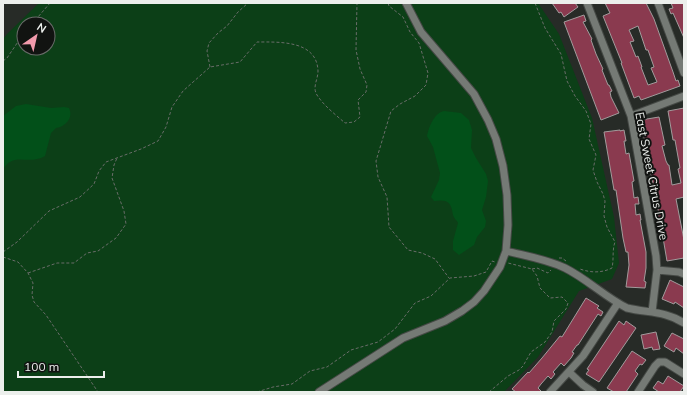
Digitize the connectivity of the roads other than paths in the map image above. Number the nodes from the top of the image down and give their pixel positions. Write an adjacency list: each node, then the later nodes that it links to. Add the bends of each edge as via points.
1 (406, 3): 7 (street, via 421,32 474,94 496,139 507,194)
2 (587, 3): 6 (street, East Sweet Citrus Drive)
3 (658, 3): 4 (street)
4 (684, 73)
5 (684, 96): 6 (street)
6 (631, 116): 8 (street, East Sweet Citrus Drive, via 654,239)
7 (506, 251): 10 (street, via 544,260 566,269); 15 (street, via 500,267 474,302 445,321 402,338)
8 (657, 270): 9 (street); 11 (street, East Sweet Citrus Drive)
9 (684, 274)
10 (618, 303): 11 (street, via 627,308); 13 (street, via 583,356)
11 (652, 312): 12 (street, via 667,315)
12 (684, 323)
13 (569, 372): 16 (street); 17 (street)
14 (684, 374): 18 (street, via 665,362 659,362)
15 (319, 392)
16 (550, 392)
17 (593, 392)
18 (638, 392)

